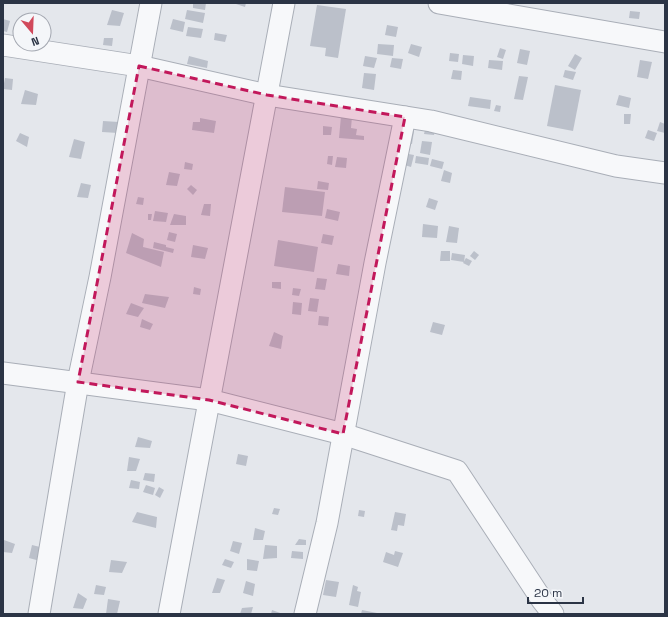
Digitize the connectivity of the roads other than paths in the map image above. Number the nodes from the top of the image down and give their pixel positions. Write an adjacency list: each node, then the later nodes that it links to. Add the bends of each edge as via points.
1 (151, 3): 6 (street)
2 (284, 3): 7 (street)
3 (439, 3): 4 (street)
4 (665, 42)
5 (3, 45): 6 (street)
6 (139, 66): 7 (street); 11 (street)
7 (266, 95): 8 (street); 12 (street)
8 (405, 117): 9 (street, via 616,166); 13 (street)
9 (665, 173)
10 (3, 373): 11 (street)
11 (78, 382): 12 (street); 14 (street)
12 (209, 400): 13 (street); 15 (street)
13 (343, 434): 16 (street, via 327,523); 17 (street, via 457,472)
14 (39, 614)
15 (169, 614)
16 (305, 614)
17 (553, 614)

